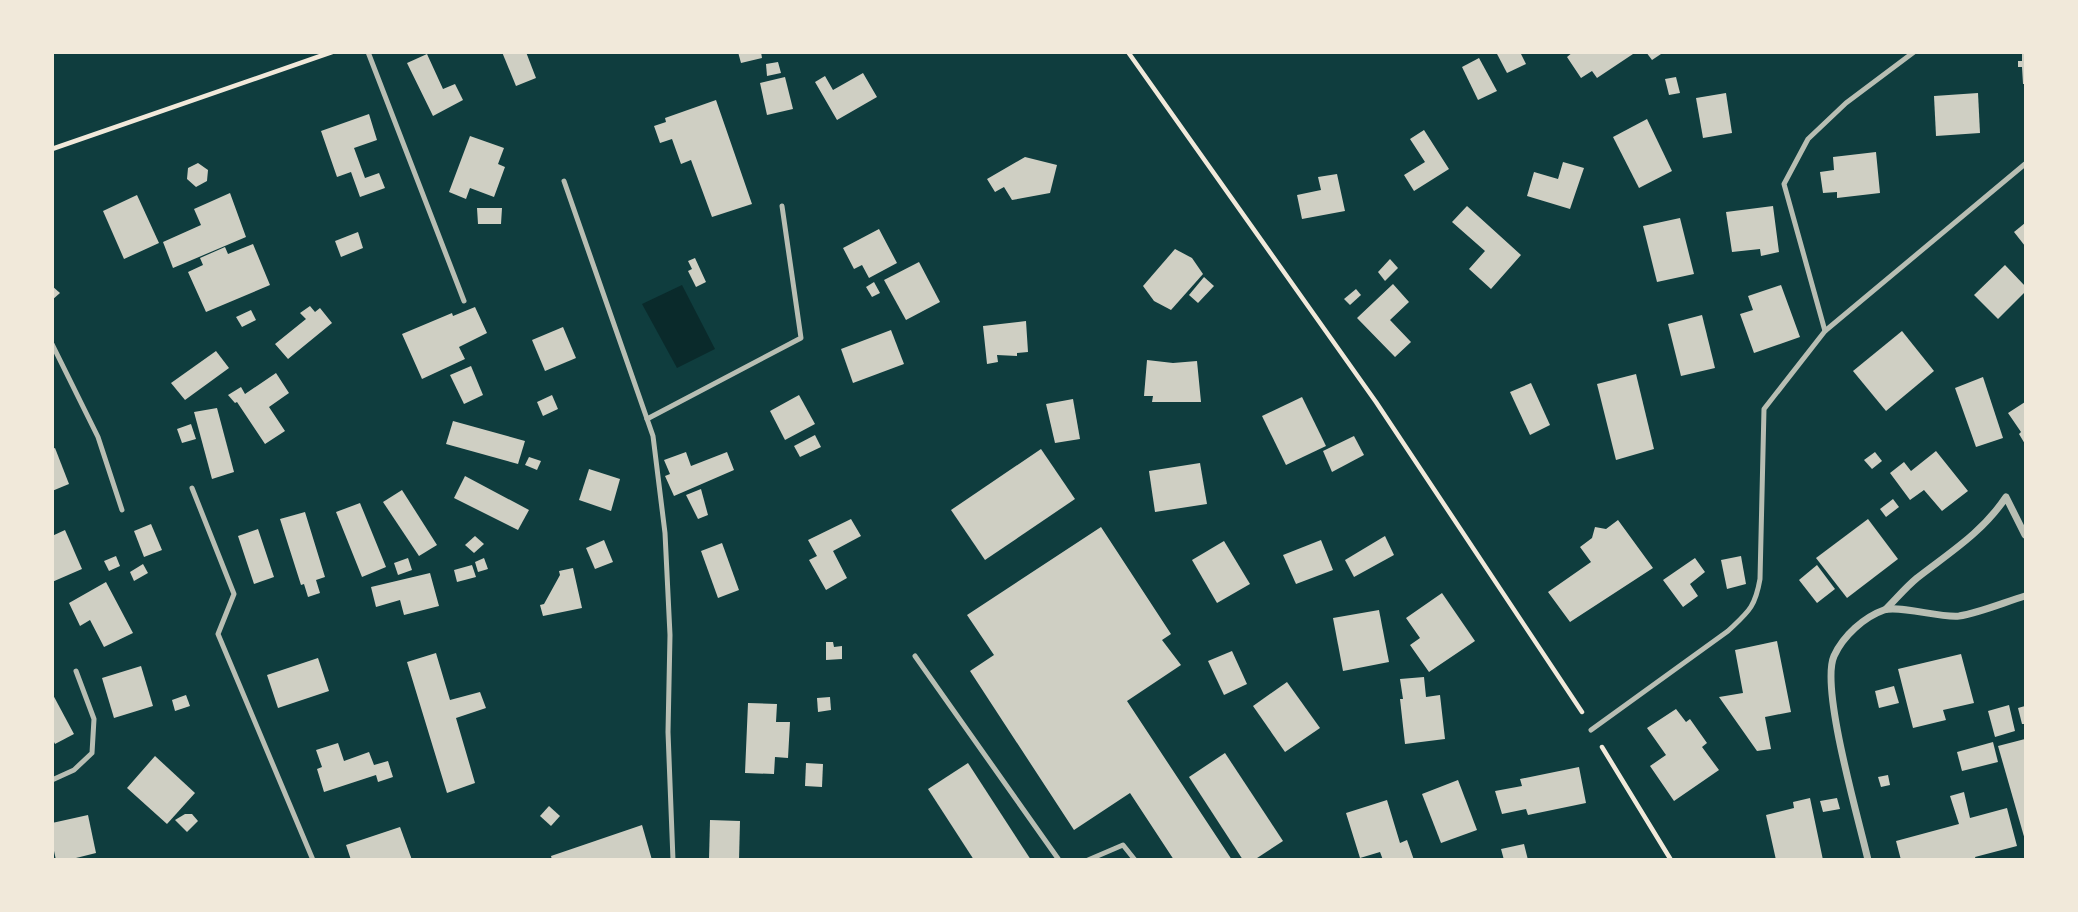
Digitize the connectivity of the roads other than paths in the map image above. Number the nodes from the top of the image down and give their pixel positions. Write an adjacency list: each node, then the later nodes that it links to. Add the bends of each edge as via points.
1 (368, 52): 6 (lane)
2 (1914, 52): 7 (lane, via 1846,103 1808,139 1784,184)
3 (2025, 164): 7 (lane)
4 (564, 181): 9 (lane)
5 (782, 206): 9 (lane, via 801,338)
6 (464, 301)
7 (1825, 331): 17 (lane, via 1764,409 1756,600 1728,631)
8 (52, 344): 11 (lane, via 98,437)
9 (647, 419): 20 (lane, via 665,533)
10 (192, 488): 19 (lane, via 234,594 218,634)
11 (122, 510)
12 (2025, 535): 14 (street, via 2006,497 1970,538 1914,581)
13 (2025, 596): 14 (street, via 1958,616)
14 (1886, 610): 24 (street, via 1846,636 1833,657 1830,683)
15 (915, 656): 21 (lane)
16 (76, 671): 18 (lane, via 94,719 92,753 74,771)
17 (1591, 730)
18 (52, 780)
19 (313, 859)
20 (673, 859)
21 (1059, 859)
22 (1088, 859): 23 (lane, via 1123,845)
23 (1135, 859)
24 (1868, 859)

